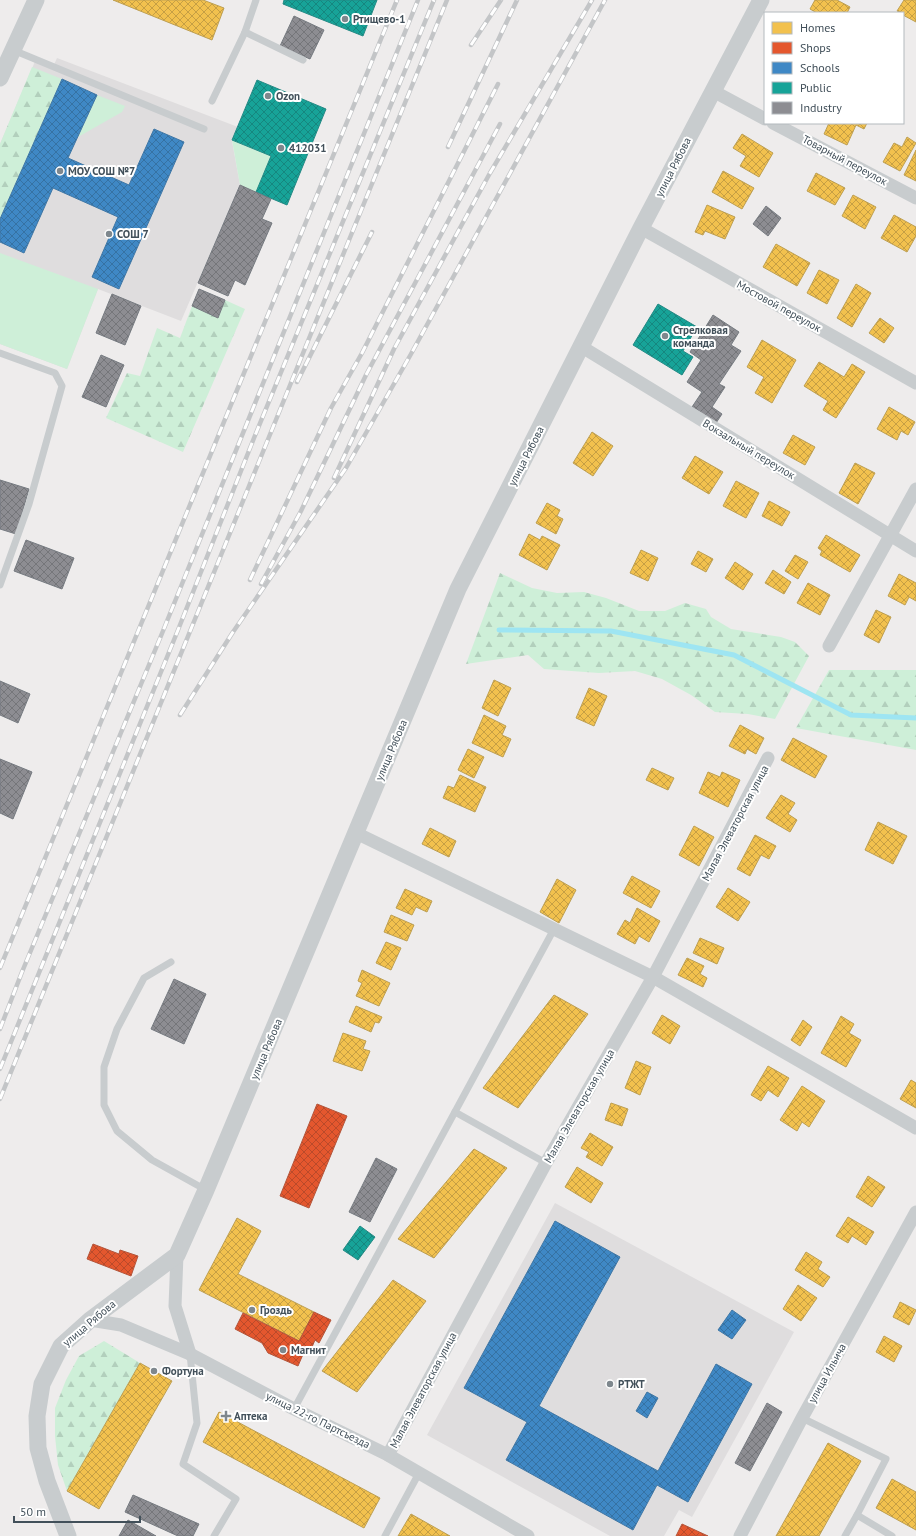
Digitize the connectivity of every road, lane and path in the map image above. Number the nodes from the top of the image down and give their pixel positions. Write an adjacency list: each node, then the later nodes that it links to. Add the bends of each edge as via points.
1 (36, 0): 5 (street)
2 (256, 0): 4 (lane)
3 (761, 0): 8 (street, улица Рябова)
4 (245, 32): 6 (lane); 9 (lane)
5 (13, 50): 7 (street); 12 (lane)
6 (303, 60)
7 (0, 78)
8 (713, 91): 10 (street); 14 (street, улица Рябова)
9 (212, 101)
10 (764, 118)
11 (775, 124): 13 (street, Товарный переулок)
12 (204, 129)
13 (916, 198)
14 (641, 228): 15 (street, улица Рябова); 17 (street, Мостовой переулок)
15 (582, 348): 19 (street, Вокзальный переулок); 24 (street, улица Рябова, via 458,590)
16 (0, 353): 21 (lane, via 55,373 62,386 29,504)
17 (916, 383)
18 (916, 489): 19 (street)
19 (890, 535): 20 (street, Вокзальный переулок); 22 (street)
20 (916, 551)
21 (0, 585)
22 (829, 646)
23 (768, 758): 27 (street, Малая Элеваторская улица)
24 (356, 833): 25 (street); 31 (street, улица Рябова)
25 (554, 929): 27 (street); 28 (lane)
26 (171, 962): 31 (lane, via 144,978 118,1029 104,1067 104,1105 117,1131 152,1160)
27 (653, 978): 29 (street); 30 (street, Малая Элеваторская улица)
28 (455, 1112): 30 (lane); 36 (lane)
29 (916, 1128)
30 (546, 1163): 38 (street, Малая Элеваторская улица)
31 (206, 1190): 33 (street, улица Рябова)
32 (916, 1212): 37 (street, улица Ильича)
33 (177, 1255): 34 (street, улица Рябова); 35 (street, via 175,1306)
34 (90, 1320): 35 (street, улица 22-го Партсъезда, via 121,1326); 41 (street, улица Рябова, via 61,1346 42,1384 37,1416 38,1448)
35 (190, 1354): 36 (street, улица 22-го Партсъезда); 42 (lane, via 197,1423 183,1464 236,1499)
36 (294, 1409): 38 (street, улица 22-го Партсъезда)
37 (802, 1418): 40 (lane, via 886,1459); 45 (street, улица Ильича)
38 (388, 1455): 39 (street, улица 22-го Партсъезда)
39 (419, 1473): 43 (lane); 44 (street, улица 22-го Партсъезда)
40 (857, 1516): 46 (lane); 47 (lane)
41 (68, 1536)
42 (214, 1536)
43 (385, 1536)
44 (528, 1536)
45 (740, 1536)
46 (846, 1536)
47 (892, 1536)

